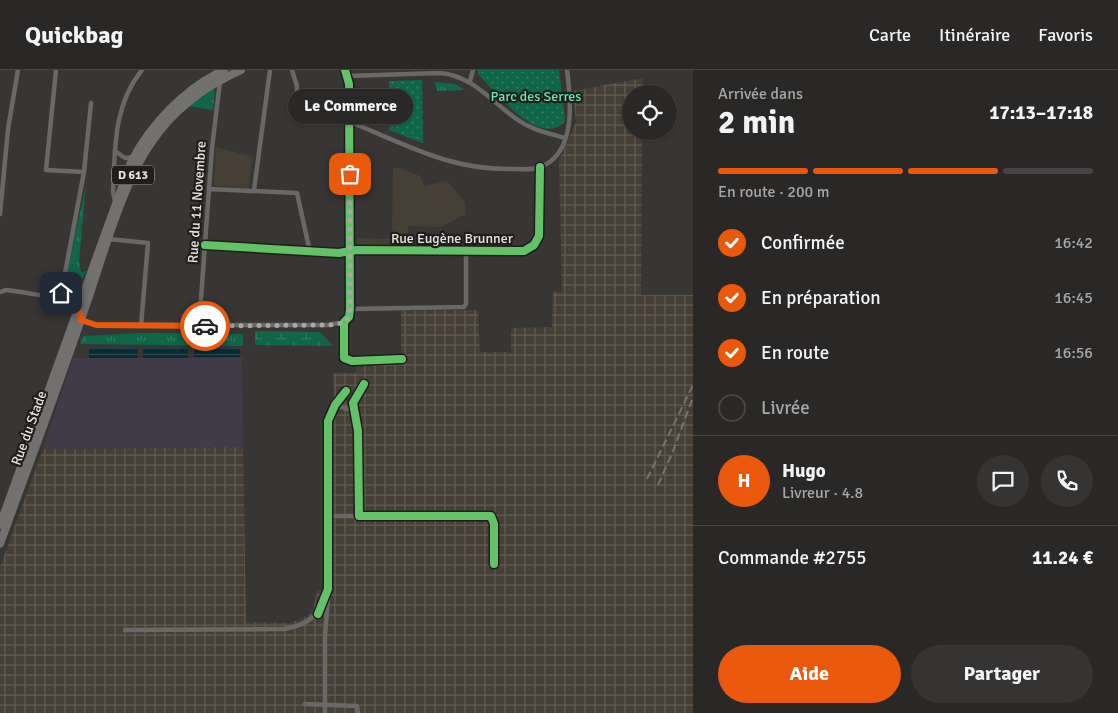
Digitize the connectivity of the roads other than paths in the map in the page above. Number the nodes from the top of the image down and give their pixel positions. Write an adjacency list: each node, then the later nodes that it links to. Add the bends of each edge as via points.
1 (18, 70): 25 (street)
2 (56, 70): 21 (street, via 46,170)
3 (142, 70): 18 (street, via 121,109)
4 (270, 70): 23 (street)
5 (292, 70): 15 (street, via 298,86)
6 (344, 70): 12 (street)
7 (473, 70): 13 (street)
8 (566, 70): 17 (street, via 571,116)
9 (237, 71): 11 (main road, D 613)
10 (401, 72): 12 (street); 13 (street, via 445,73)
11 (221, 74): 19 (main road, D 613, via 182,98 164,115 144,138); 22 (street, Rue du 11 Novembre); 26 (main road, D 613, via 179,110 150,144 131,180)
12 (347, 76): 16 (street)
13 (470, 82): 17 (street, via 525,124)
14 (91, 103): 21 (street)
15 (296, 112)
16 (349, 124): 20 (street, via 463,166 485,170); 32 (street)
17 (565, 138): 20 (street, via 557,154)
18 (115, 151): 19 (street, via 125,158); 24 (street)
19 (133, 158): 24 (main road, D 613)
20 (540, 167): 30 (street, Rue Eugène Brunner, via 538,241 524,250)
21 (84, 172): 34 (street)
22 (209, 189): 23 (street); 28 (street, Rue du 11 Novembre)
23 (254, 190): 31 (street, via 297,193)
24 (115, 201): 35 (main road, D 613)
25 (0, 214)
26 (109, 239): 37 (main road, D 613); 40 (street, via 148,243)
27 (479, 243): 30 (street)
28 (205, 245): 31 (street, Rue Eugène Brunner); 41 (street, Rue du 11 Novembre)
29 (466, 250): 30 (street, Rue Eugène Brunner); 32 (street, Rue Eugène Brunner); 36 (street, via 464,307)
30 (479, 250)
31 (310, 252): 32 (street, Rue Eugène Brunner)
32 (350, 252): 36 (street)
33 (0, 292): 34 (street, via 14,291)
34 (60, 300): 35 (street)
35 (78, 308): 37 (street); 39 (main road, Rue du Stade / D 613)
36 (350, 309): 38 (street)
37 (81, 320): 39 (street); 40 (street, via 96,325); 50 (main road, Rue du Stade / D 613)
38 (344, 322): 41 (street, via 328,325); 42 (street, via 344,358 352,361)
39 (71, 326): 49 (main road, Rue du Stade / D 613)
40 (141, 326): 41 (street)
41 (199, 326)
42 (402, 359)
43 (364, 384): 46 (street, via 355,395)
44 (346, 391): 45 (street)
45 (335, 405): 46 (street); 47 (street, via 328,421)
46 (355, 411): 48 (street)
47 (328, 516): 48 (street); 52 (street)
48 (359, 516): 51 (street, via 491,516)
49 (0, 525)
50 (0, 544)
51 (494, 564)
52 (328, 589): 53 (street, via 318,614 296,627); 55 (street)
53 (125, 630)
54 (304, 704): 55 (street)
55 (325, 706): 56 (street); 57 (street, via 357,706)
56 (325, 713)
57 (358, 713)

